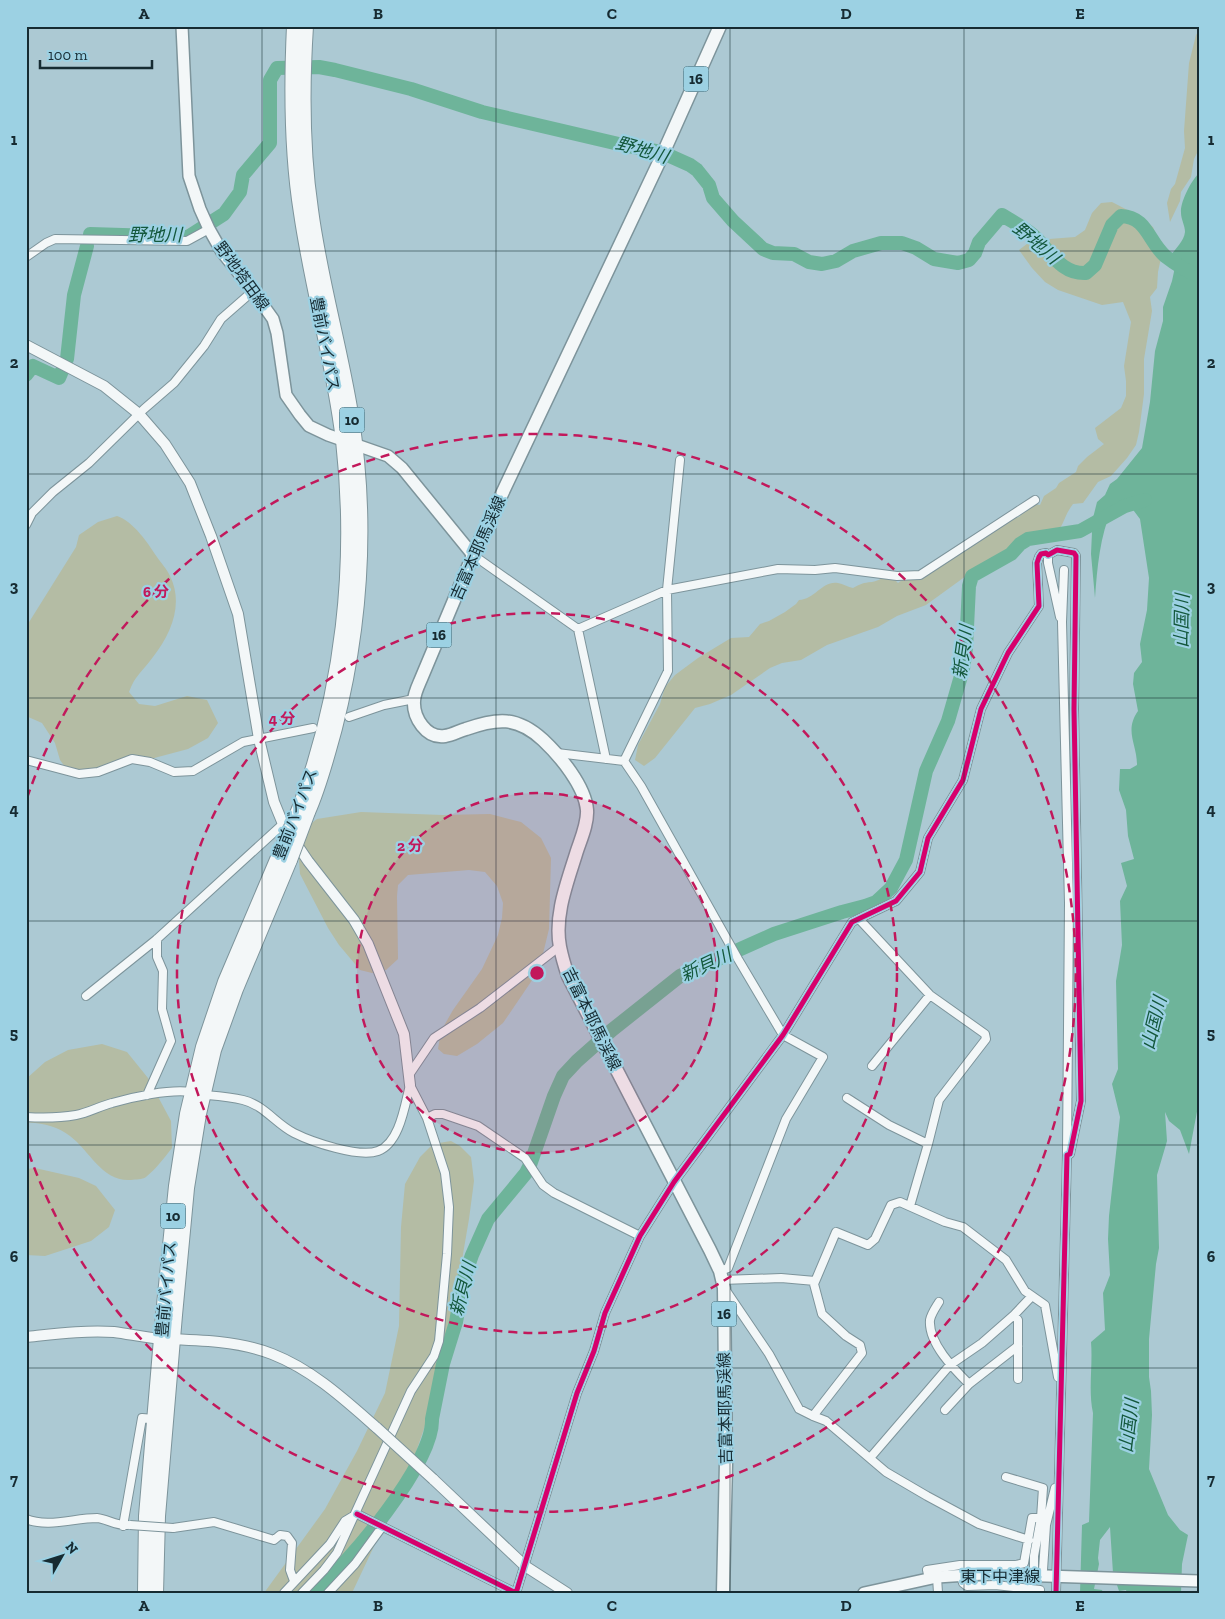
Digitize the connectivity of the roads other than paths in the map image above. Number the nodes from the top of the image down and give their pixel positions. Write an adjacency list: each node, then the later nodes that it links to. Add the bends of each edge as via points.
1 (182, 26): 5 (main road, 野地塔田線, via 189,176)
2 (294, 26): 10 (highway, 豊前バイパス / 10, via 292,104 296,172 310,266 340,416)
3 (306, 26): 10 (highway, 豊前バイパス / 10, via 303,76 307,179 340,353)
4 (720, 26): 14 (main road, 吉富本耶馬渓線 / 16)
5 (209, 229): 6 (street, via 187,241 55,239); 7 (main road, 野地塔田線, via 222,252)
6 (26, 257)
7 (253, 291): 9 (street, via 221,320 174,383); 10 (main road, 野地塔田線, via 273,320 286,395 309,426)
8 (26, 345): 9 (street, via 104,386)
9 (139, 414): 13 (street, via 89,463 53,492 32,513); 23 (street, via 165,444 190,483 211,536 238,614)
10 (349, 442): 14 (main road, 野地塔田線, via 388,456 402,468); 37 (highway, 豊前バイパス / 10, bridge, via 360,506 360,542 353,638 343,695 318,790 304,810 285,857)
11 (680, 460): 17 (street)
12 (1036, 500): 17 (street, via 920,575 897,576 835,568 778,568)
13 (26, 525)
14 (473, 555): 19 (street); 20 (main road, 吉富本耶馬渓線 / 16)
15 (1048, 556): 18 (street); 29 (street, via 1041,554 1037,563 1039,606 1008,653 981,709 963,780 928,838 920,872 896,901); 43 (street, via 1057,550 1076,556 1074,709 1081,1101 1070,1154)
16 (1064, 570): 18 (street)
17 (667, 590): 19 (street); 27 (street, via 668,671)
18 (1062, 622): 43 (street, via 1069,903)
19 (578, 629): 25 (street)
20 (414, 699): 21 (street); 24 (main road, 吉富本耶馬渓線 / 16, via 414,712 429,733 443,737 488,722 507,721 522,725 543,739)
21 (348, 717)
22 (313, 728): 23 (street)
23 (259, 740): 26 (street, via 243,742 193,771 174,772 132,759 98,772 79,774); 28 (street)
24 (555, 753): 25 (street); 31 (main road, 吉富本耶馬渓線 / 16, via 577,781 587,811 562,900)
25 (606, 759): 27 (street)
26 (26, 760)
27 (624, 761): 34 (street)
28 (283, 824): 30 (street); 36 (street, via 368,944 404,1034)
29 (859, 919): 32 (street); 34 (street, via 852,922)
30 (157, 939): 33 (street); 38 (street, via 157,957 163,971 162,1009 171,1040)
31 (560, 946): 36 (street, via 480,1008 434,1038); 44 (main road, 吉富本耶馬渓線 / 16, via 568,976)
32 (930, 995): 35 (street); 42 (street, via 985,1034 986,1039 939,1100)
33 (86, 996)
34 (783, 1034): 44 (street); 47 (street, via 823,1058 786,1119)
35 (872, 1066)
36 (410, 1080): 37 (street, via 397,1133 379,1151 361,1154 293,1133 246,1100); 41 (street)
37 (197, 1093): 38 (street); 53 (highway, 豊前バイパス / 10, via 199,1114)
38 (147, 1095): 40 (street, via 77,1115)
39 (847, 1098): 42 (street, via 889,1125)
40 (26, 1118)
41 (427, 1118): 46 (street, via 443,1114 478,1126 526,1158 543,1185 554,1194); 65 (street, via 445,1173 449,1207 439,1341 434,1356 411,1391)
42 (928, 1144): 45 (street)
43 (1067, 1155): 57 (street)
44 (674, 1182): 46 (street); 47 (main road, 吉富本耶馬渓線 / 16)
45 (910, 1206): 48 (street, via 900,1202 891,1205 868,1245 836,1232); 49 (street, via 963,1227 1006,1260 1025,1291)
46 (640, 1236): 71 (street, via 604,1313)
47 (722, 1280): 48 (street, via 781,1278); 60 (street, via 800,1409); 83 (main road, 吉富本耶馬渓線 / 16, via 726,1463)
48 (815, 1281): 60 (street, via 822,1314 860,1344 862,1353)
49 (1032, 1296): 51 (street); 57 (street, via 1045,1305 1058,1377)
50 (939, 1302): 55 (street, via 930,1319 931,1332)
51 (1014, 1315): 54 (street, via 1018,1320); 55 (street, via 982,1343)
52 (26, 1337): 53 (street, via 67,1332 112,1332)
53 (168, 1338): 61 (highway, 豊前バイパス / 10); 71 (street, bridge, via 238,1345 272,1353 332,1388); 78 (highway, 豊前バイパス / 10)
54 (1018, 1346): 56 (street); 58 (street)
55 (950, 1364): 58 (street); 62 (street)
56 (1018, 1379)
57 (1061, 1379): 64 (street)
58 (969, 1384): 59 (street)
59 (945, 1410)
60 (813, 1416): 62 (street, via 826,1421)
61 (154, 1419): 68 (street, via 142,1418); 77 (highway, 豊前バイパス / 10, via 146,1516)
62 (870, 1458): 70 (street, via 886,1472 979,1524)
63 (1006, 1478): 67 (street, via 1043,1488)
64 (1058, 1486): 67 (street, via 1054,1489); 72 (street)
65 (356, 1514): 69 (street); 74 (street, via 345,1521 330,1544); 80 (street, via 337,1553)
66 (26, 1518): 68 (street, via 55,1522 99,1518)
67 (1044, 1519): 70 (street, via 1032,1518); 76 (street, via 1034,1556)
68 (126, 1526): 74 (street, bridge, via 173,1528 214,1522 274,1540 280,1535 287,1536 292,1543 290,1570)
69 (382, 1526): 71 (street, via 516,1593); 81 (street, via 355,1564)
70 (1029, 1540): 73 (street, via 1024,1562 928,1570)
71 (525, 1566): 82 (street)
72 (1058, 1577): 75 (main road, 東下中津線); 76 (main road, 東下中津線); 86 (street)
73 (933, 1578): 76 (main road, 東下中津線, via 983,1574); 84 (main road, 東下中津線); 85 (street)
74 (294, 1581): 79 (street)
75 (1199, 1581)
76 (1040, 1582)
77 (145, 1593)
78 (156, 1593)
79 (284, 1593)
80 (302, 1593)
81 (328, 1593)
82 (567, 1593)
83 (723, 1593)
84 (864, 1593)
85 (938, 1593)
86 (1056, 1593)

